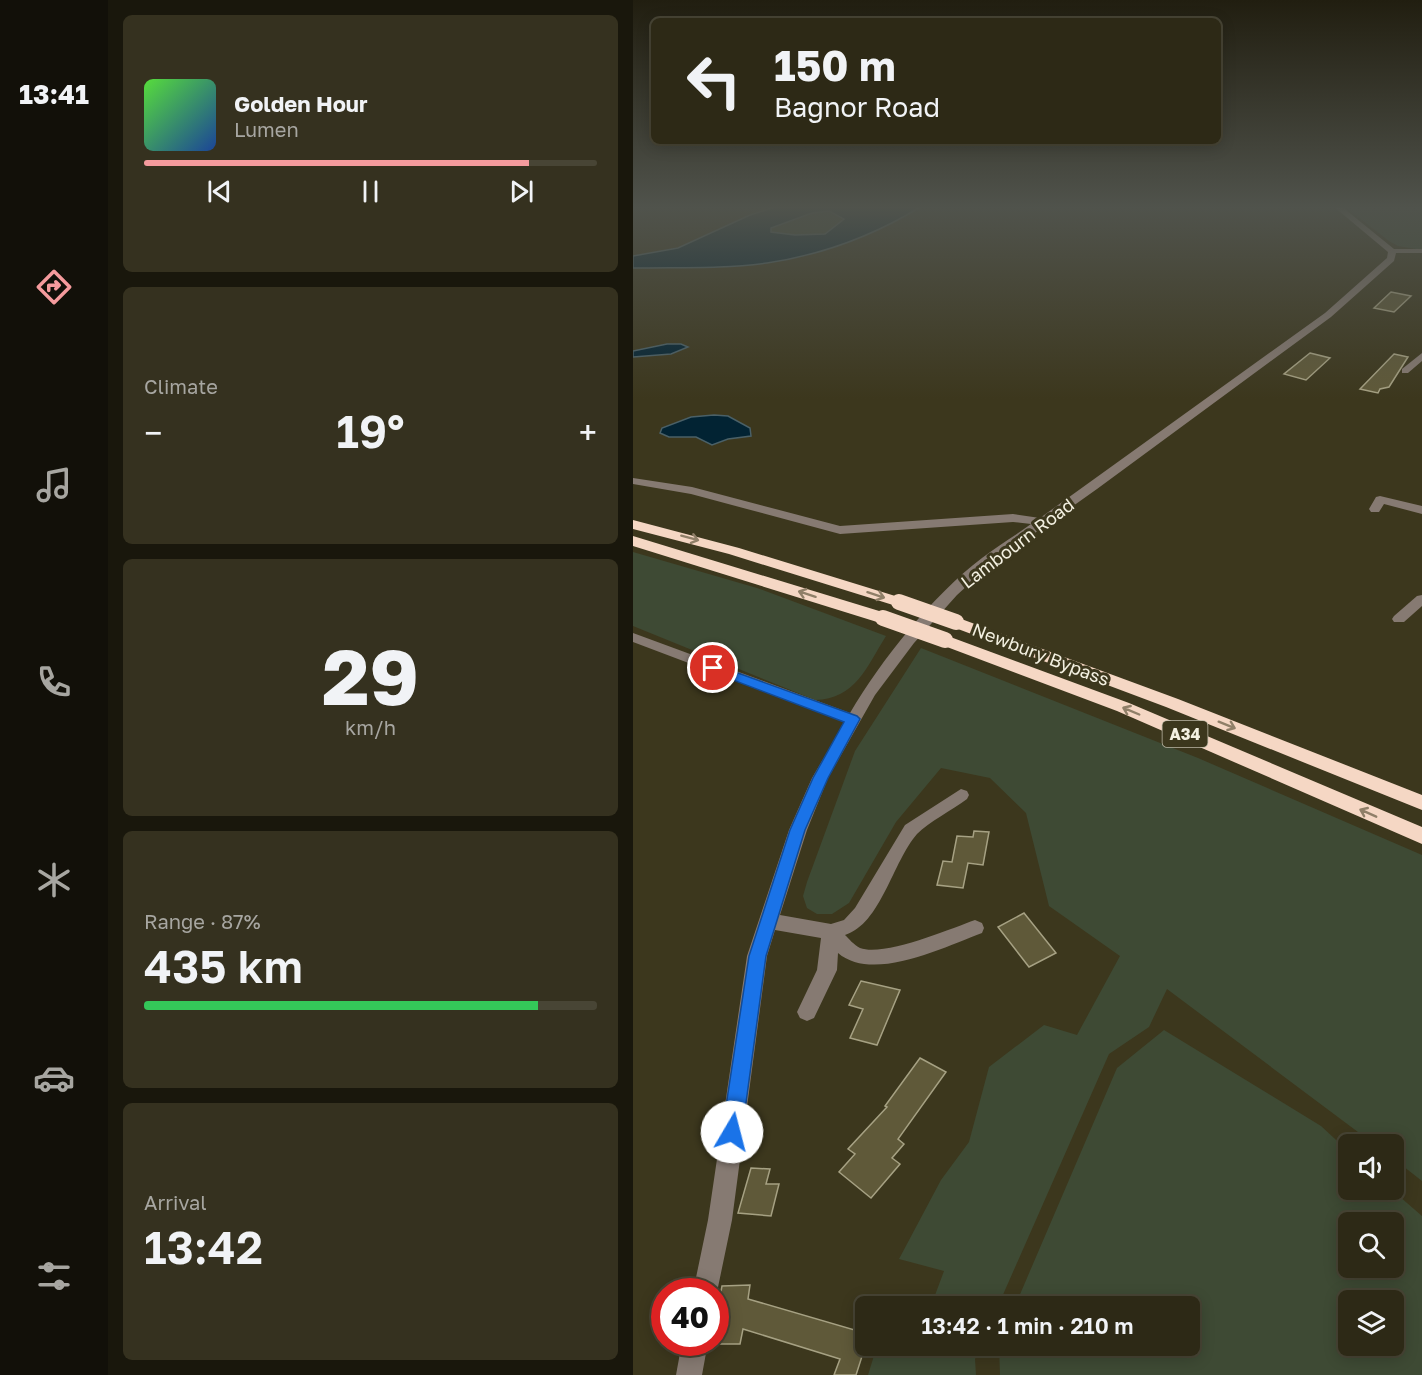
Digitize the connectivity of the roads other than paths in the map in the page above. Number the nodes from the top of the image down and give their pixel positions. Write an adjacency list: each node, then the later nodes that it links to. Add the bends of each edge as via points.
1 (1378, 270): 7 (street, Lambourn Road, via 1328,315)
2 (1422, 356): 3 (street)
3 (1405, 371)
4 (633, 481): 7 (street, via 692,490 840,530 1013,518)
5 (1379, 501): 6 (street)
6 (1422, 510)
7 (1040, 522): 13 (street, Lambourn Road, via 952,592 894,658)
8 (633, 524): 15 (highway, Newbury Bypass / A34, one-way to 15, bridge, via 734,551 956,622)
9 (633, 541): 16 (highway, Newbury Bypass / A34, one-way to 9, bridge, via 1123,707 945,640)
10 (1422, 599): 11 (street)
11 (1399, 619)
12 (633, 637): 13 (street)
13 (852, 719): 17 (street, Lambourn Road, via 798,830)
14 (961, 795): 19 (street, via 911,830 862,913 850,927)
15 (1422, 803)
16 (1422, 836)
17 (769, 921): 19 (street); 21 (street, Lambourn Road, via 757,956 735,1110 723,1146 717,1192 720,1220)
18 (975, 928): 19 (street, via 883,958 857,956)
19 (831, 933): 20 (street, via 827,970)
20 (807, 1012)
21 (708, 1278)
22 (692, 1356): 23 (street)
23 (689, 1375)

